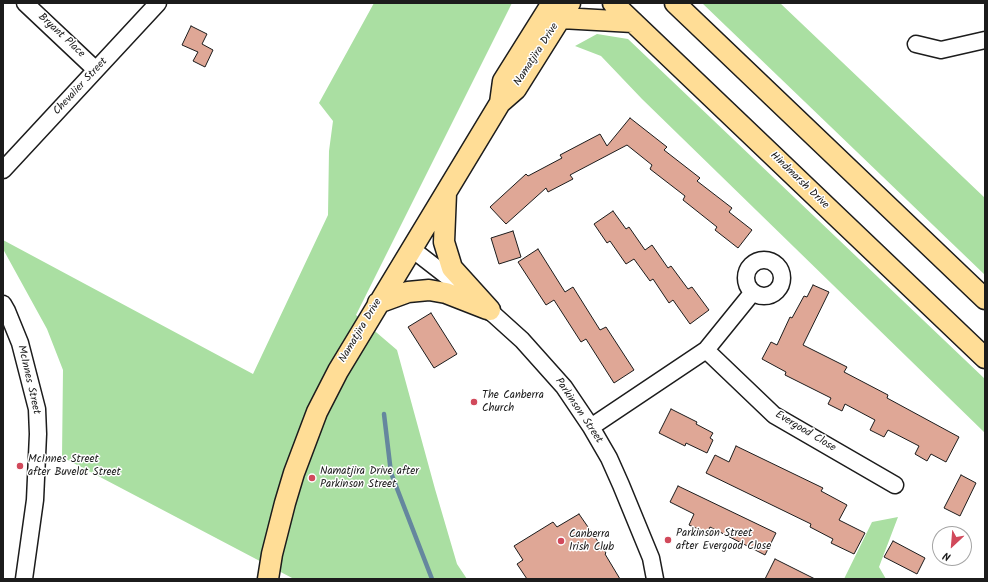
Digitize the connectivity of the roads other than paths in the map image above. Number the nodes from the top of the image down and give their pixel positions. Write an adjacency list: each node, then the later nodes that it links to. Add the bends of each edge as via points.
1 (25, 3): 11 (street, Bryant Place)
2 (158, 3): 11 (street, Chevalier Street)
3 (537, 3): 8 (main road)
4 (612, 3): 7 (main road, Hindmarsh Drive)
5 (676, 3): 17 (main road)
6 (561, 8): 7 (main road); 8 (main road, Namatjira Drive); 12 (main road, Namatjira Drive, via 516,89)
7 (632, 22): 22 (main road, Hindmarsh Drive)
8 (537, 27): 12 (main road, Namatjira Drive, via 503,81)
9 (985, 40): 10 (street, via 942,50)
10 (916, 44)
11 (96, 70): 13 (street, Chevalier Street)
12 (500, 103): 14 (main road, Namatjira Drive)
13 (3, 170)
14 (446, 191): 15 (main road, Namatjira Drive); 20 (main road, via 444,242 452,268)
15 (412, 249): 18 (main road, Namatjira Drive); 20 (street, Parkinson Street)
16 (753, 292): 21 (street)
17 (985, 299)
18 (378, 303): 20 (main road, via 408,292 429,290 446,293); 26 (main road, Namatjira Drive, via 317,412 285,502)
19 (3, 304): 25 (street, McInnes Street, via 20,343 37,409 35,500)
20 (490, 310): 23 (street, Parkinson Street, via 522,340 564,387)
21 (706, 350): 23 (street); 24 (street, Evergood Close, via 774,415)
22 (985, 358)
23 (591, 427): 27 (street, Parkinson Street, via 621,485 651,558)
24 (895, 485)
25 (24, 579)
26 (268, 579)
27 (655, 579)

